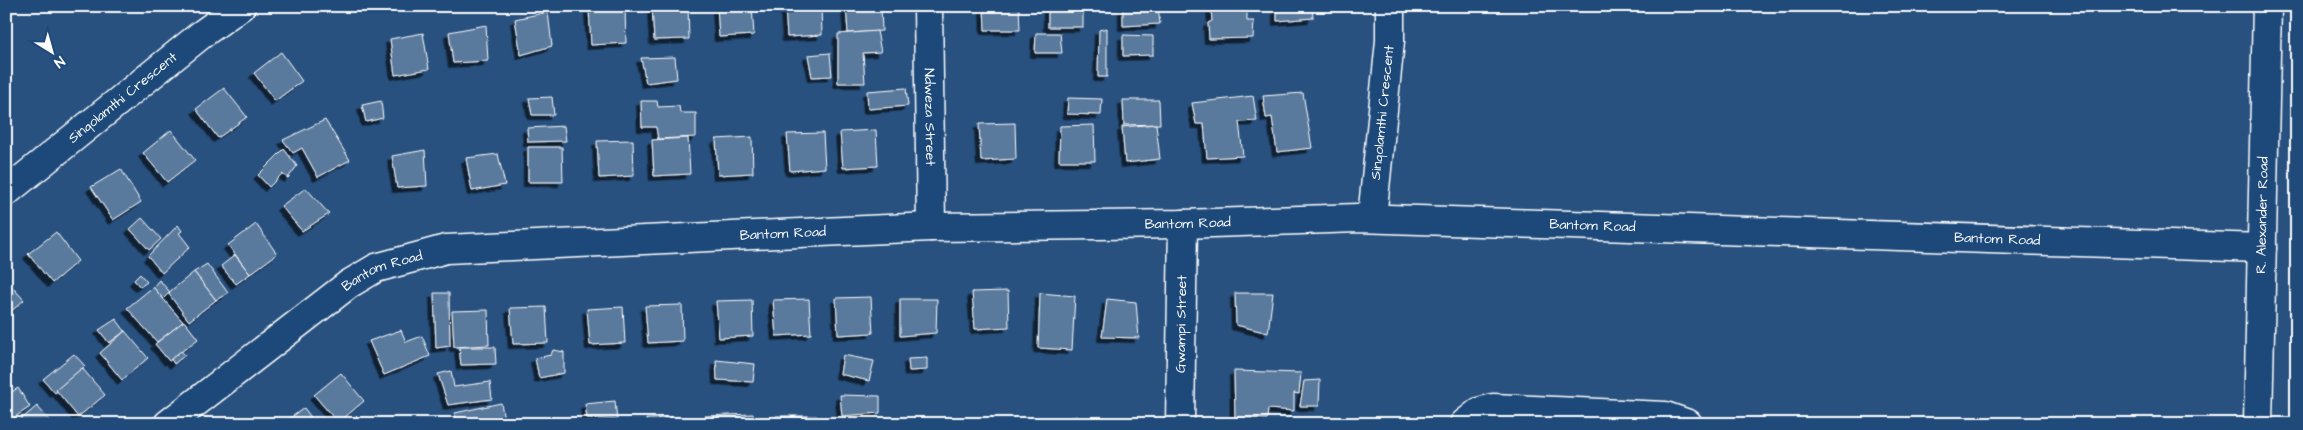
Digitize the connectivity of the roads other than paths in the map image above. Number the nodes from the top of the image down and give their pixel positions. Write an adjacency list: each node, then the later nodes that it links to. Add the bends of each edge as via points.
1 (241, 6): 5 (street, Sinqolamthi Crescent)
2 (928, 6): 8 (street, Ndweza Street)
3 (1390, 6): 6 (street, Sinqolamthi Crescent, via 1390,41)
4 (2267, 6): 9 (street, R. Alexander Road)
5 (6, 192)
6 (1372, 218): 7 (street, Bantom Road); 9 (street, Bantom Road)
7 (1182, 224): 8 (street, Bantom Road); 11 (street, Gwampi Street)
8 (931, 227): 10 (street, Bantom Road, via 446,249 376,268 349,284)
9 (2262, 248): 14 (street, R. Alexander Road)
10 (168, 424)
11 (1180, 424)
12 (1464, 424): 13 (street, via 1479,412 1493,408 1665,416)
13 (1688, 424)
14 (2258, 424)

